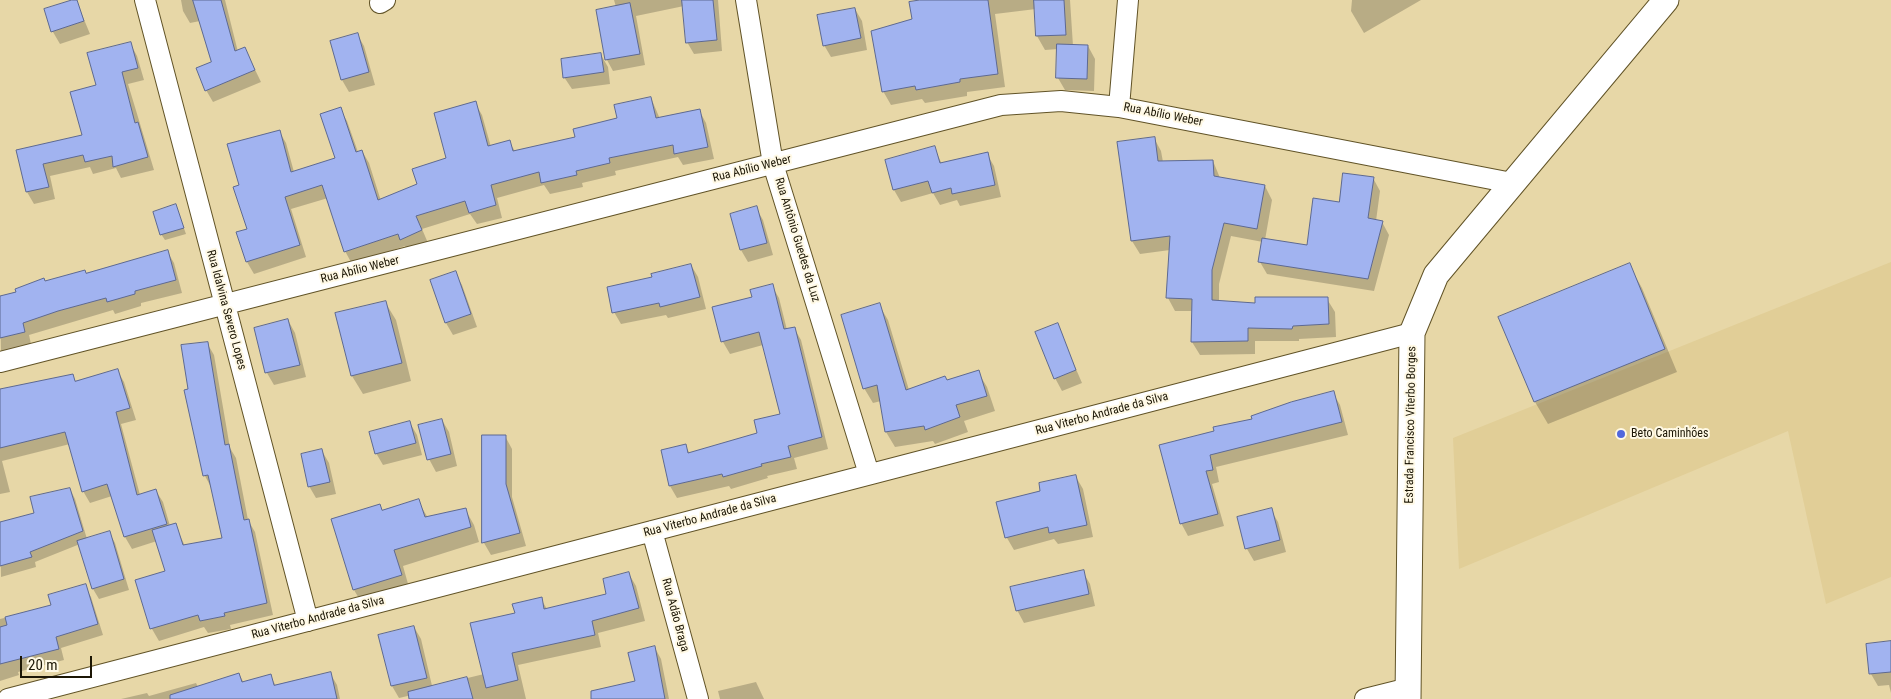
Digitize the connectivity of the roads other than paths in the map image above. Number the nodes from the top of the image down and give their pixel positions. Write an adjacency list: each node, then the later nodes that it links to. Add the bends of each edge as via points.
1 (145, 0): 8 (street, Rua Idalvina Severo Lopes)
2 (746, 0): 6 (street, Rua Antônio Guedes da Luz)
3 (1128, 0): 5 (street)
4 (1666, 0): 7 (street, Estrada Francisco Viterbo Borges)
5 (1119, 107): 6 (street, Rua Abílio Weber, via 1061,101 1000,106); 7 (street, Rua Abílio Weber)
6 (773, 164): 8 (street, Rua Abílio Weber); 11 (street, Rua Antônio Guedes da Luz)
7 (1512, 183): 9 (street, Estrada Francisco Viterbo Borges, via 1436,275)
8 (224, 304): 10 (street, Rua Abílio Weber); 13 (street, Rua Idalvina Severo Lopes)
9 (1412, 333): 11 (street, Rua Viterbo Andrade da Silva); 14 (street, Estrada Francisco Viterbo Borges)
10 (0, 362)
11 (869, 474): 12 (street, Rua Viterbo Andrade da Silva)
12 (652, 531): 13 (street, Rua Viterbo Andrade da Silva); 16 (street, Rua Adão Braga)
13 (308, 621): 15 (street, Rua Viterbo Andrade da Silva)
14 (1408, 693): 17 (street)
15 (8, 699)
16 (698, 699)
17 (1366, 699)

